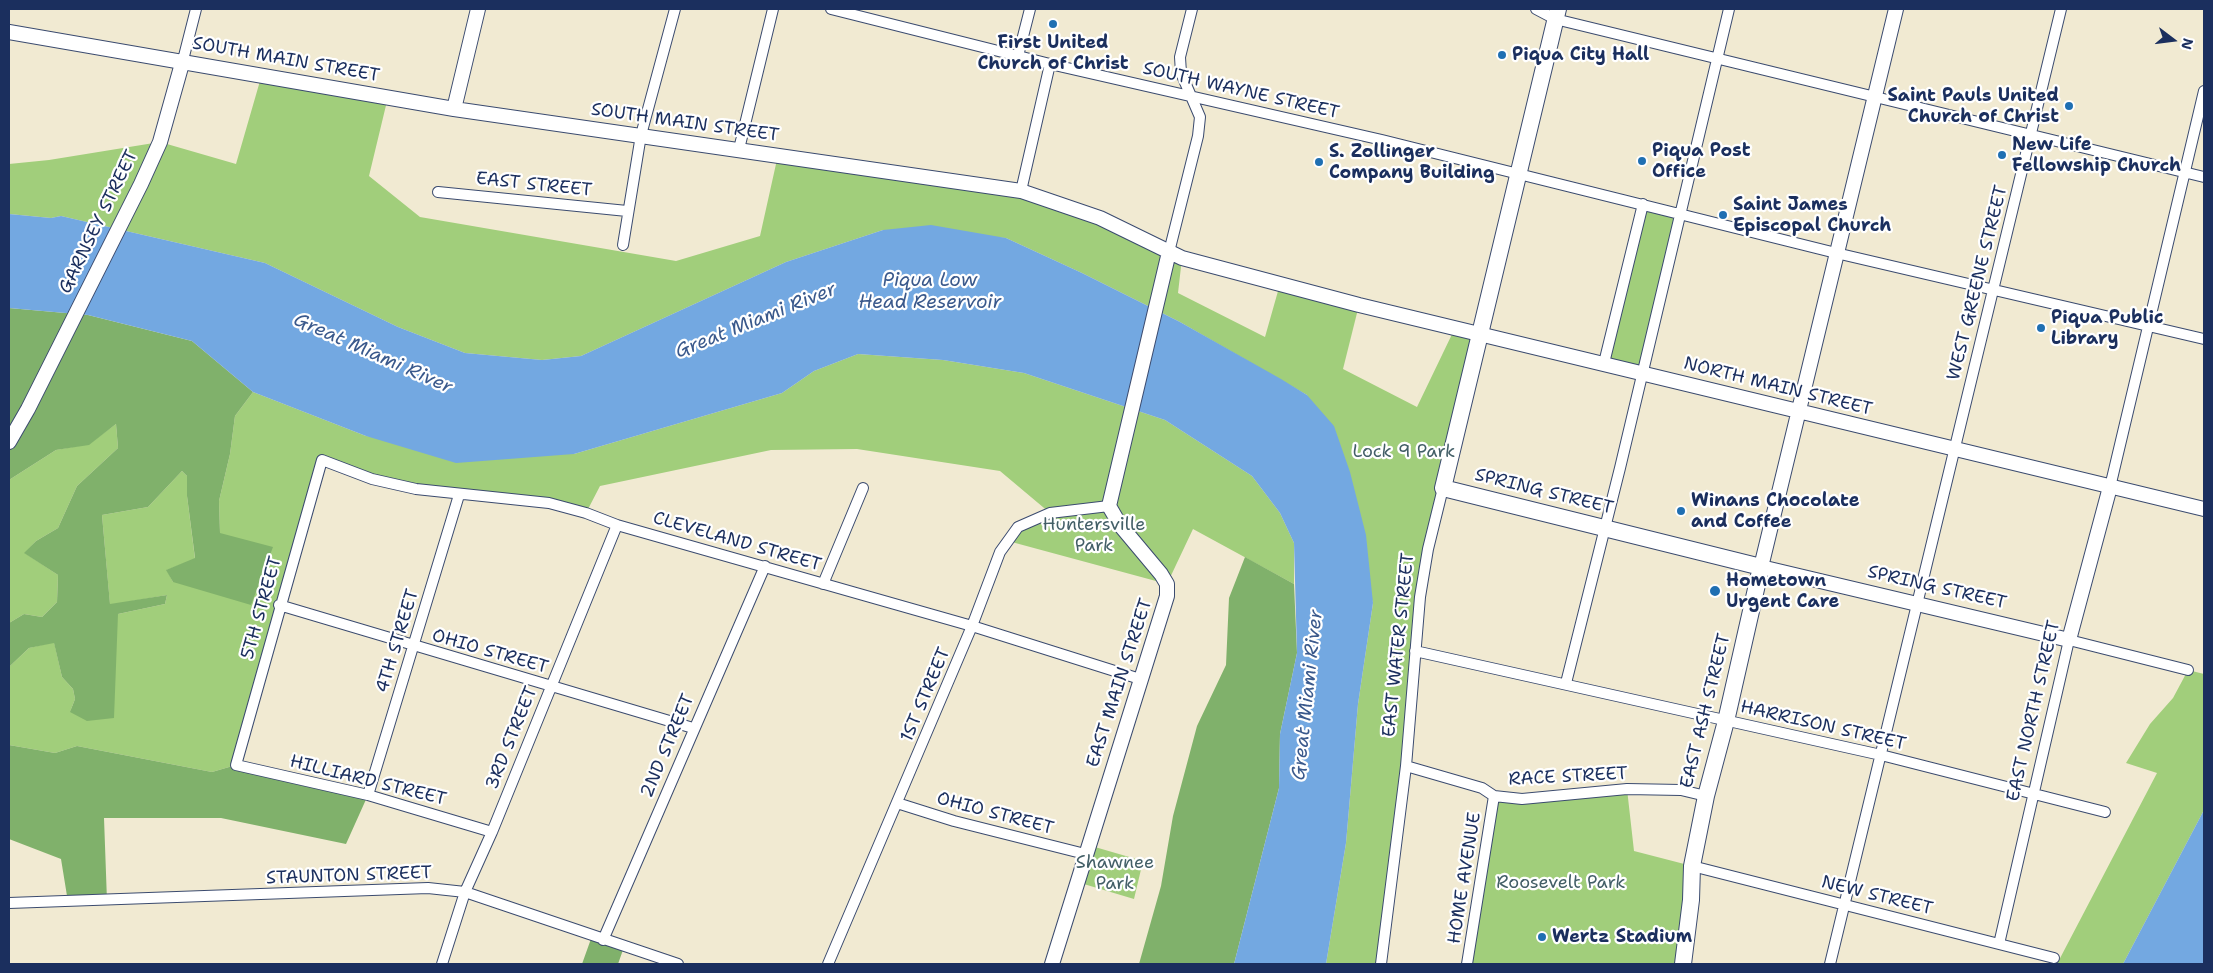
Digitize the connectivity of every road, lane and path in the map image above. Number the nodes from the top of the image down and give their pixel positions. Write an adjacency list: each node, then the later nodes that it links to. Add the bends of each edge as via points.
1 (196, 9): 17 (street, GARNSEY STREET)
2 (478, 9): 22 (street)
3 (675, 9): 23 (street)
4 (773, 9): 25 (street)
5 (831, 9): 12 (street, SOUTH WAYNE STREET)
6 (1030, 9): 15 (street)
7 (1192, 9): 20 (street, via 1180,56 1181,73)
8 (1536, 9): 13 (street)
9 (1729, 9): 16 (street)
10 (1896, 9): 21 (street, EAST ASH STREET)
11 (2062, 9): 24 (street, WEST GREENE STREET)
12 (870, 13): 15 (street, SOUTH WAYNE STREET)
13 (1556, 14): 16 (street); 27 (main road, EAST WATER STREET)
14 (9, 32): 17 (street, SOUTH MAIN STREET)
15 (1018, 56): 18 (street, SOUTH WAYNE STREET)
16 (1717, 58): 21 (street); 33 (street)
17 (183, 60): 22 (street, SOUTH MAIN STREET); 45 (street, GARNSEY STREET, via 160,142 141,184)
18 (1050, 64): 20 (street, SOUTH WAYNE STREET); 29 (street)
19 (2204, 91): 26 (street)
20 (1192, 97): 27 (street, SOUTH WAYNE STREET); 35 (street, via 1200,117 1198,136)
21 (1874, 97): 24 (street); 36 (street, EAST ASH STREET)
22 (454, 109): 23 (street, SOUTH MAIN STREET)
23 (641, 135): 25 (street, SOUTH MAIN STREET); 32 (street)
24 (2031, 135): 26 (street); 37 (street, WEST GREENE STREET)
25 (740, 149): 29 (street, SOUTH MAIN STREET)
26 (2185, 172): 28 (street); 39 (street)
27 (1517, 173): 31 (street, SOUTH WAYNE STREET); 40 (main road, EAST WATER STREET)
28 (2204, 177)
29 (1021, 191): 35 (street, SOUTH MAIN STREET, via 1100,218)
30 (438, 192): 32 (street, EAST STREET)
31 (1643, 204): 33 (street, SOUTH WAYNE STREET); 42 (street)
32 (628, 211): 34 (street)
33 (1680, 214): 36 (street, SOUTH WAYNE STREET); 43 (street)
34 (623, 245)
35 (1169, 252): 38 (street, SOUTH MAIN STREET); 52 (street)
36 (1836, 253): 37 (street, SOUTH WAYNE STREET); 44 (street, EAST ASH STREET)
37 (1994, 288): 39 (street, SOUTH WAYNE STREET); 46 (street, WEST GREENE STREET)
38 (1342, 300): 40 (street, NORTH MAIN STREET)
39 (2149, 324): 41 (street, SOUTH WAYNE STREET); 48 (street)
40 (1480, 334): 42 (street, NORTH MAIN STREET); 50 (main road, EAST WATER STREET)
41 (2204, 338)
42 (1604, 363): 43 (street, NORTH MAIN STREET)
43 (1643, 373): 44 (street, NORTH MAIN STREET); 55 (street)
44 (1798, 411): 46 (street, NORTH MAIN STREET); 57 (street, EAST ASH STREET)
45 (9, 442)
46 (1955, 449): 48 (street, NORTH MAIN STREET); 59 (street, WEST GREENE STREET)
47 (322, 460): 51 (street, CLEVELAND STREET, via 372,479); 60 (street, 5TH STREET)
48 (2110, 487): 53 (street, NORTH MAIN STREET); 62 (street, EAST NORTH STREET)
49 (863, 488): 58 (street)
50 (1443, 488): 55 (main road, SPRING STREET); 64 (street, EAST WATER STREET, via 1428,549)
51 (458, 495): 54 (street, CLEVELAND STREET, via 549,502); 63 (street, 4TH STREET)
52 (1109, 506): 61 (street, 1ST STREET, via 1050,513 1018,527 1000,552); 66 (street, EAST MAIN STREET, via 1120,525 1167,584 1167,596)
53 (2204, 509)
54 (617, 525): 56 (street, CLEVELAND STREET); 68 (street, 3RD STREET)
55 (1604, 527): 57 (main road, SPRING STREET); 67 (street)
56 (765, 566): 58 (street, CLEVELAND STREET); 70 (street, 2ND STREET)
57 (1761, 567): 59 (street, SPRING STREET); 69 (main road, EAST ASH STREET)
58 (823, 584): 61 (street, CLEVELAND STREET)
59 (1917, 604): 62 (street, SPRING STREET); 71 (street, WEST GREENE STREET)
60 (279, 605): 63 (street, OHIO STREET); 72 (street, 5TH STREET)
61 (972, 626): 66 (street, CLEVELAND STREET); 78 (street, 1ST STREET)
62 (2069, 640): 65 (street, SPRING STREET); 74 (street, EAST NORTH STREET)
63 (413, 646): 68 (street, OHIO STREET); 75 (street, 4TH STREET)
64 (1415, 651): 67 (street, HARRISON STREET); 73 (street, EAST WATER STREET)
65 (2188, 670)
66 (1140, 679): 81 (street, EAST MAIN STREET)
67 (1566, 683): 69 (street, HARRISON STREET)
68 (550, 686): 70 (street, OHIO STREET); 80 (street, 3RD STREET)
69 (1726, 722): 71 (street, HARRISON STREET); 77 (main road, EAST ASH STREET)
70 (693, 728): 86 (street, 2ND STREET)
71 (1881, 755): 74 (street, HARRISON STREET); 85 (street, WEST GREENE STREET)
72 (236, 765): 75 (street, HILLIARD STREET)
73 (1406, 766): 76 (street, RACE STREET, via 1482,788); 93 (street, EAST WATER STREET)
74 (2034, 793): 79 (street, HARRISON STREET); 87 (street, EAST NORTH STREET)
75 (368, 795): 80 (street, HILLIARD STREET)
76 (1494, 796): 77 (street, RACE STREET, via 1522,799 1627,790 1681,790); 94 (street, HOME AVENUE)
77 (1706, 796): 82 (main road, EAST ASH STREET)
78 (897, 803): 81 (street, OHIO STREET, via 954,822); 91 (street, 1ST STREET)
79 (2105, 812)
80 (492, 832): 83 (street, 3RD STREET)
81 (1085, 854): 92 (street, EAST MAIN STREET)
82 (1692, 866): 85 (street, NEW STREET); 95 (main road, EAST ASH STREET)
83 (465, 892): 84 (street, STAUNTON STREET, via 428,888); 86 (street, STAUNTON STREET); 89 (street, 3RD STREET)
84 (9, 903)
85 (1844, 905): 87 (street, NEW STREET); 96 (street, WEST GREENE STREET)
86 (603, 940): 90 (street, STAUNTON STREET)
87 (1999, 944): 88 (street, NEW STREET)
88 (2054, 958)
89 (442, 964)
90 (678, 964)
91 (828, 964)
92 (1052, 964)
93 (1381, 964)
94 (1467, 964)
95 (1683, 964)
96 (1830, 964)

